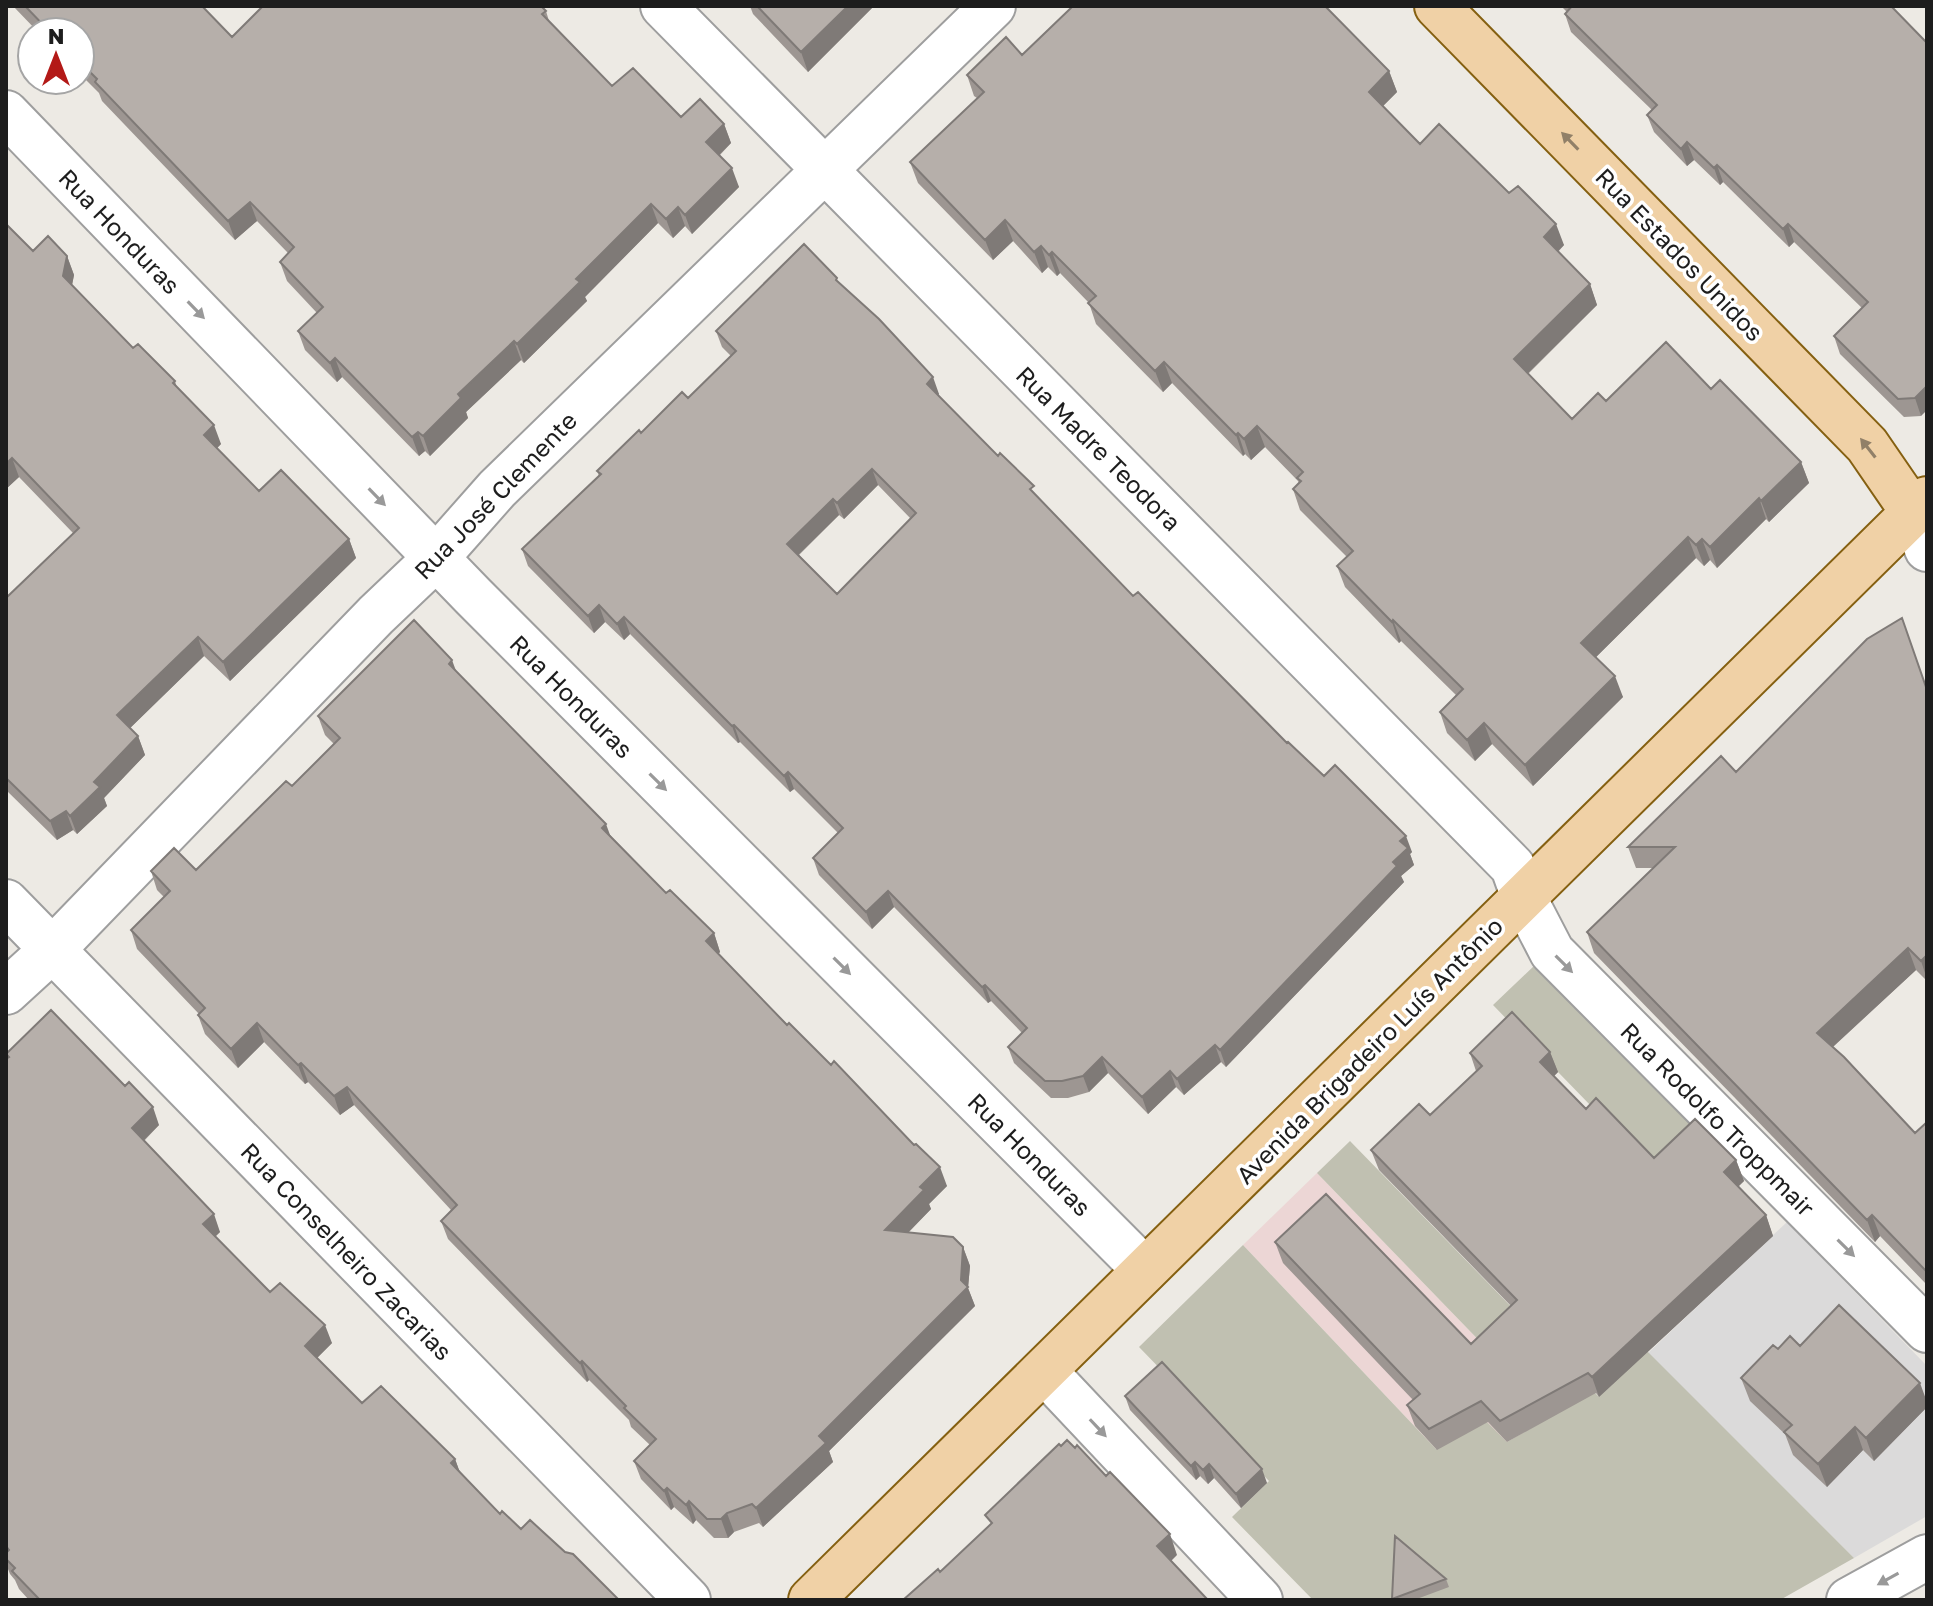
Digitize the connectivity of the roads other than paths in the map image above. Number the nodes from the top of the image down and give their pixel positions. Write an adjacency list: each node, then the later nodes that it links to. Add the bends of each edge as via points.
1 (663, 6): 5 (street, Rua Madre Teodora)
2 (993, 6): 5 (street, Rua José Clemente)
3 (1437, 6): 6 (main road, Rua Estados Unidos, one-way to 3, via 1867,445)
4 (6, 113): 7 (street, Rua Honduras, one-way to 7)
5 (824, 171): 7 (street, Rua José Clemente, via 497,489); 8 (street, Rua Madre Teodora, via 1478,830 1513,867)
6 (1922, 520): 8 (main road, Avenida Brigadeiro Luís Antônio, via 1844,583)
7 (436, 558): 10 (street, Rua José Clemente); 12 (street, Rua Honduras, one-way to 12)
8 (1524, 898): 12 (main road, Avenida Brigadeiro Luís Antônio); 13 (street, Rua Rodolfo Troppmair, one-way to 13, via 1552,952)
9 (6, 902): 10 (street, Rua Conselheiro Zacarias)
10 (53, 949): 11 (street, Rua José Clemente); 16 (street, Rua Conselheiro Zacarias)
11 (6, 992)
12 (1145, 1270): 14 (main road, Avenida Brigadeiro Luís Antônio)
13 (1927, 1330)
14 (1045, 1372): 17 (main road, Avenida Brigadeiro Luís Antônio); 18 (street, one-way to 18)
15 (1927, 1557): 19 (street, one-way to 19)
16 (688, 1600)
17 (811, 1600)
18 (1260, 1600)
19 (1849, 1600)

